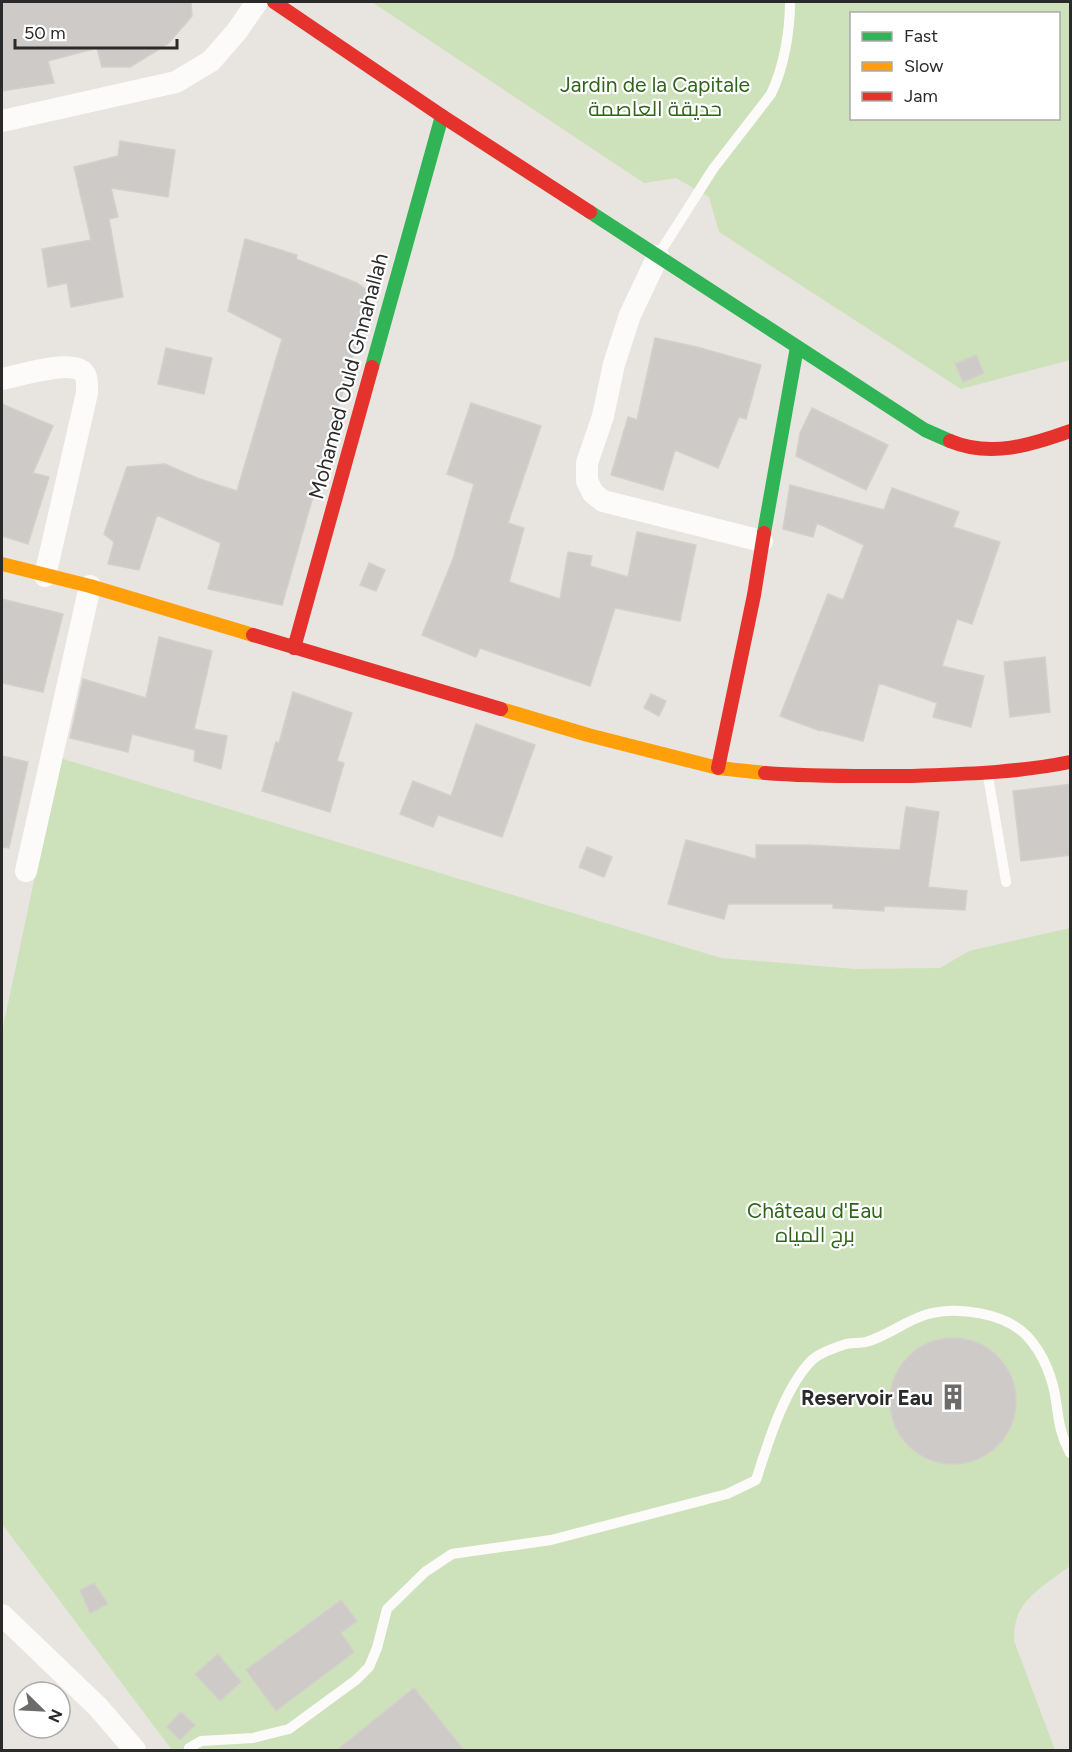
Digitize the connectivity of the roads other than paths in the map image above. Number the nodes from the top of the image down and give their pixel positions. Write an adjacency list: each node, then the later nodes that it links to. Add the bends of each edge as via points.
1 (257, 2): 5 (street, via 211,61 176,82)
2 (274, 2): 4 (street)
3 (790, 2): 6 (lane, via 784,54 773,88 713,169)
4 (442, 116): 6 (street); 14 (street, Mohamed Ould Ghnahallah)
5 (2, 121)
6 (658, 256): 7 (street); 10 (street, via 630,315 587,463 587,481 592,493 603,501)
7 (797, 347): 9 (street, via 925,430 961,445 1004,450); 10 (street)
8 (2, 379): 12 (street, via 63,367 74,367 87,378 87,393)
9 (1071, 431)
10 (762, 541): 16 (street)
11 (2, 564): 12 (street)
12 (45, 576): 13 (street)
13 (90, 586): 14 (street); 18 (street)
14 (294, 648): 16 (street, via 588,735)
15 (1071, 762): 17 (street)
16 (718, 768): 17 (street, via 789,775)
17 (987, 774): 19 (lane)
18 (26, 871)
19 (1005, 882)
20 (1070, 1452): 22 (lane, via 1060,1434 1048,1371 1038,1349 1025,1334 979,1313 927,1314 886,1334 844,1344 812,1359 788,1395 756,1480 727,1494 551,1540 453,1554 425,1572 387,1609 377,1648 369,1666 356,1680 289,1730 253,1738 201,1741)
21 (2, 1618): 23 (street, via 98,1707)
22 (189, 1748)
23 (135, 1750)

